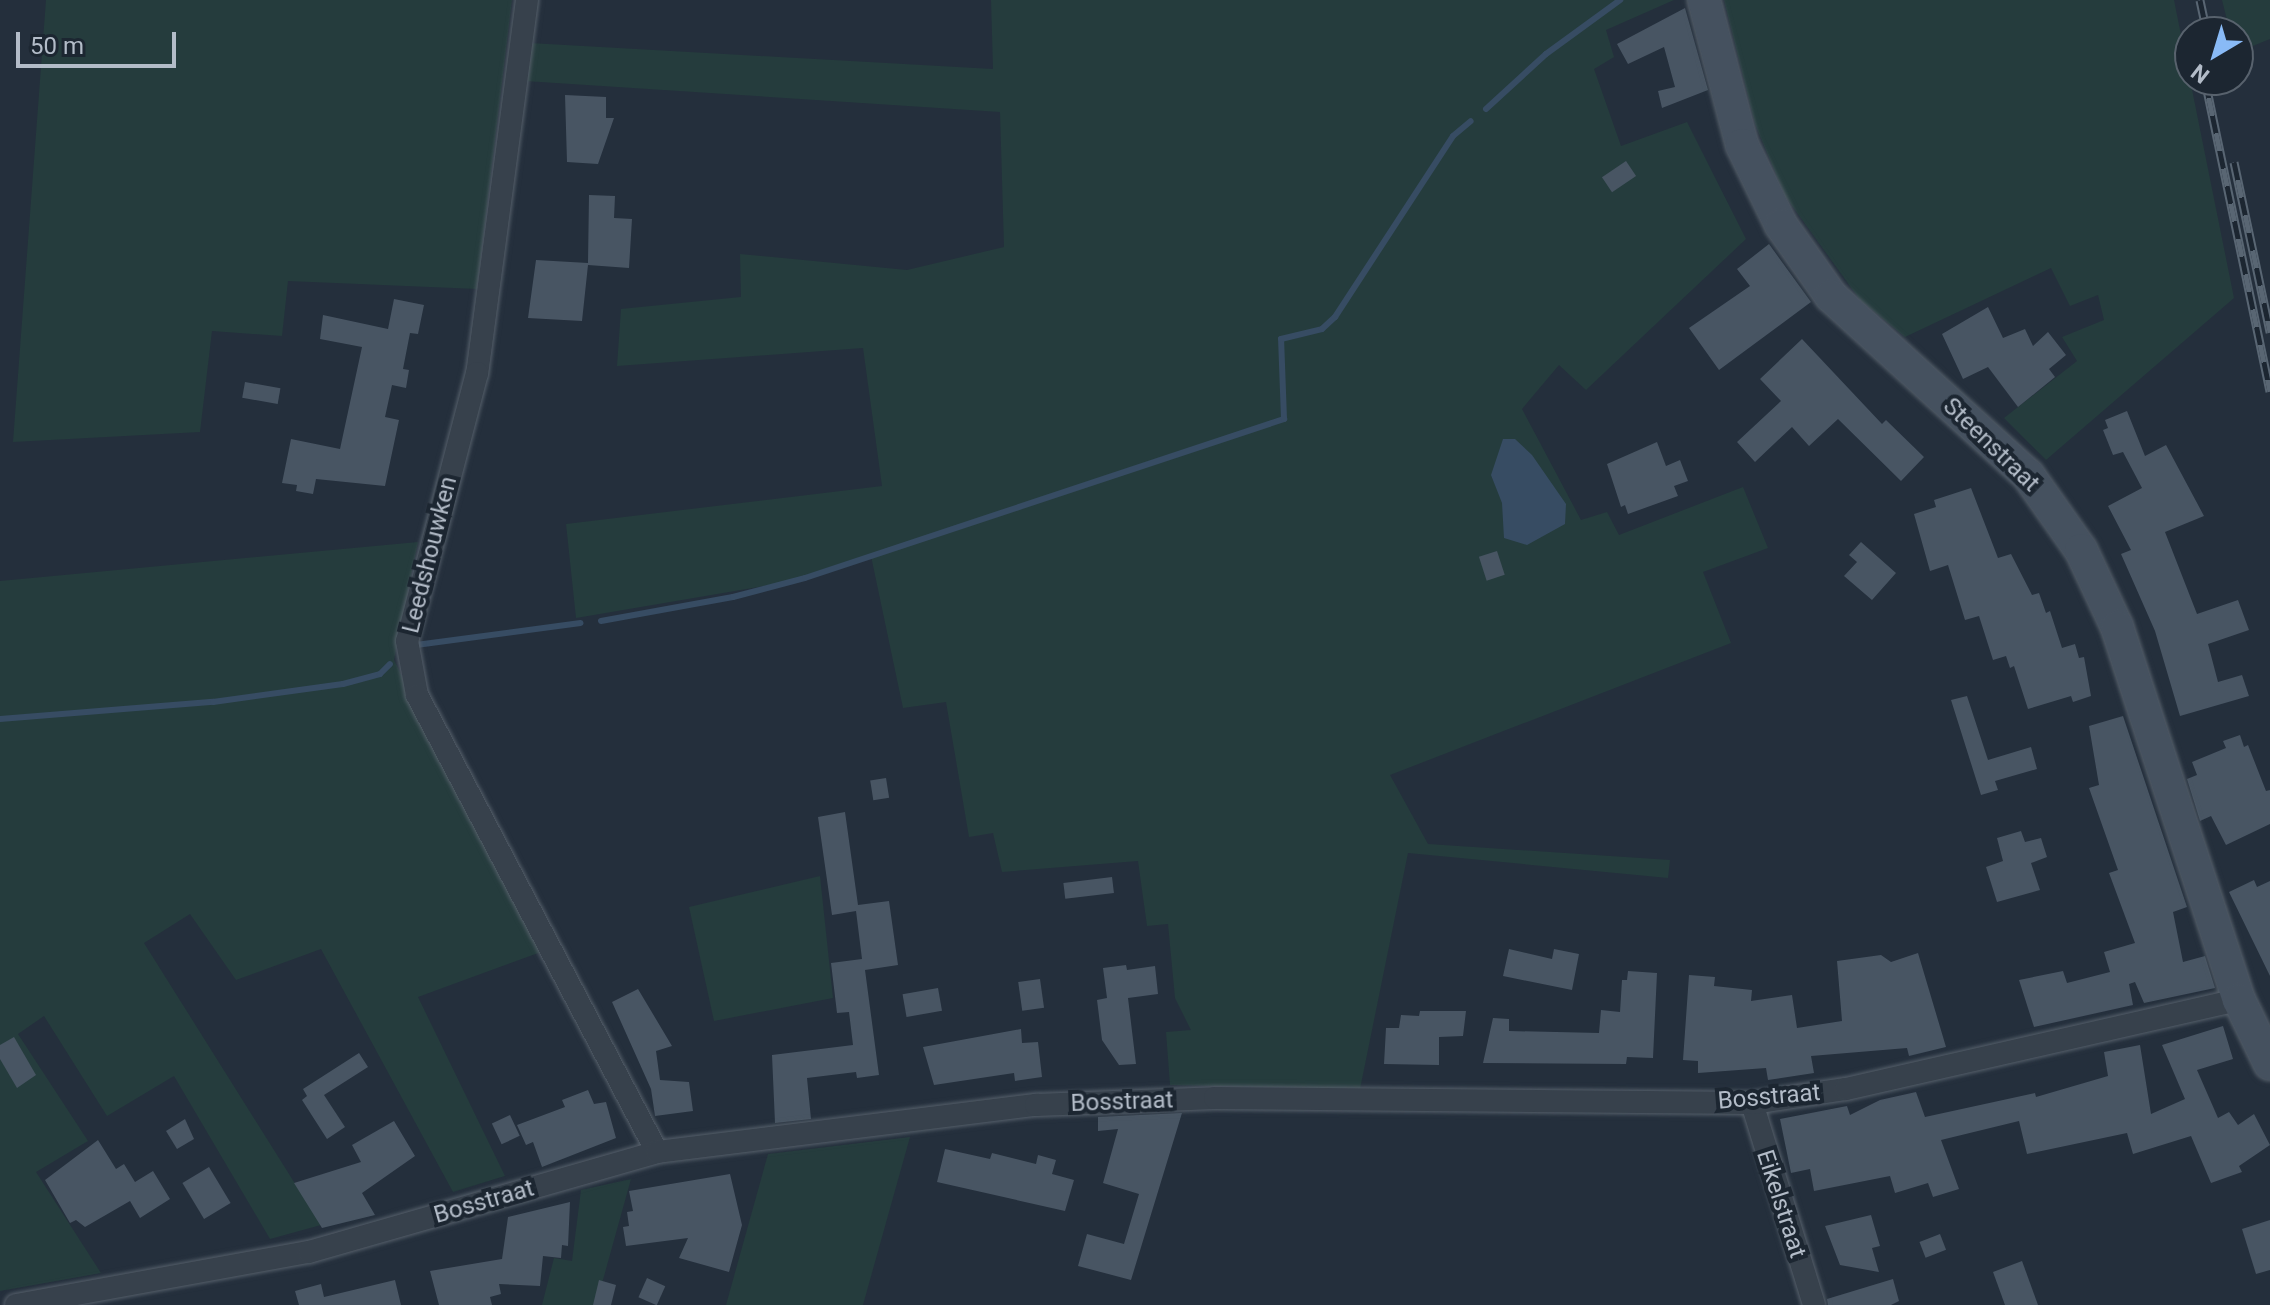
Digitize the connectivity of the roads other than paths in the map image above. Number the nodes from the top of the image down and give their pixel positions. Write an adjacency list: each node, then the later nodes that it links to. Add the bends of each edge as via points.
1 (527, 0): 6 (street, Leedshouwken, via 477,373 407,641 417,695)
2 (1704, 0): 3 (street, Steenstraat, via 1742,145 1781,225 1831,296 2028,475 2081,550 2117,627)
3 (2239, 1000): 4 (street, Steenstraat); 5 (street, Bosstraat, via 1846,1089)
4 (2270, 1064)
5 (1752, 1103): 6 (street, Bosstraat, via 1215,1098 1036,1105); 8 (street, Eikelstraat)
6 (657, 1152): 7 (street, Bosstraat, via 309,1252)
7 (16, 1305)
8 (1814, 1305)

